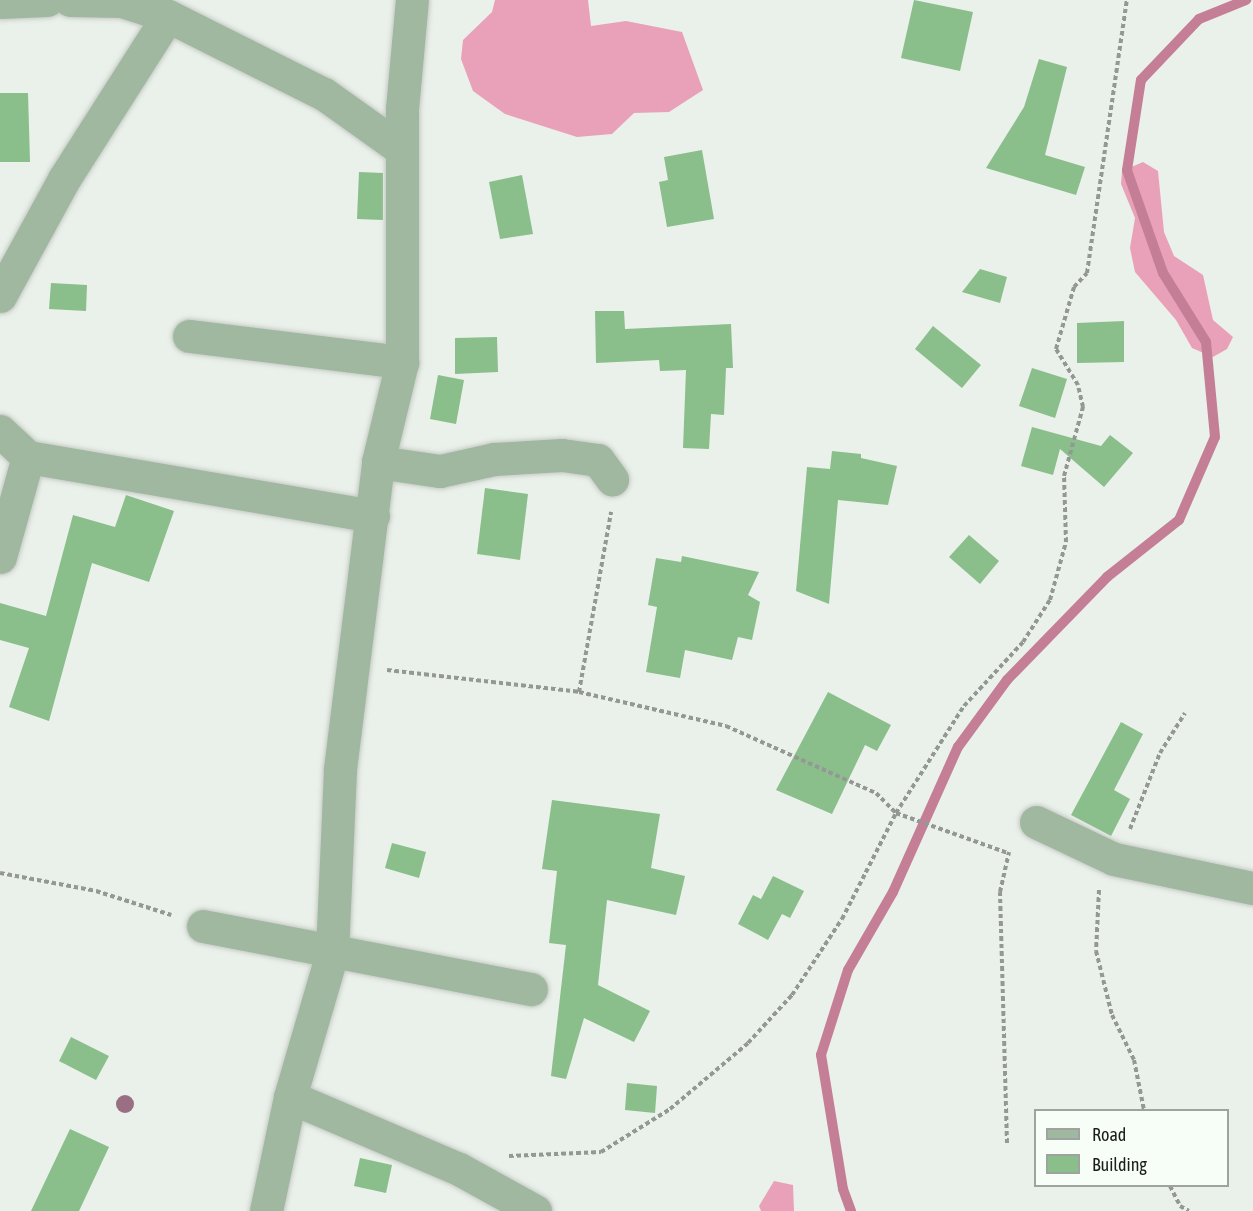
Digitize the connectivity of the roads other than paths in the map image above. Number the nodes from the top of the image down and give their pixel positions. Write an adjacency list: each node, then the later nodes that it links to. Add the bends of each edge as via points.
1 (47, 0): 5 (street)
2 (70, 0): 4 (street)
3 (412, 0): 7 (street)
4 (122, 1): 6 (street)
5 (0, 2)
6 (168, 16): 7 (street, via 324,94); 8 (street, via 64,179)
7 (401, 149): 10 (street)
8 (0, 296)
9 (189, 336): 10 (street)
10 (402, 362): 13 (street)
11 (0, 431): 12 (street)
12 (28, 457): 15 (street); 16 (street)
13 (378, 462): 14 (street, via 440,471 494,459 562,455 598,460); 15 (street)
14 (612, 479)
15 (373, 516): 20 (street, via 340,769)
16 (0, 557)
17 (1036, 822): 18 (street, via 1117,860)
18 (1253, 888)
19 (203, 926): 20 (street)
20 (332, 953): 21 (street); 22 (street)
21 (531, 989)
22 (290, 1097): 23 (street); 24 (street, via 459,1169 485,1188)
23 (266, 1211)
24 (535, 1211)

